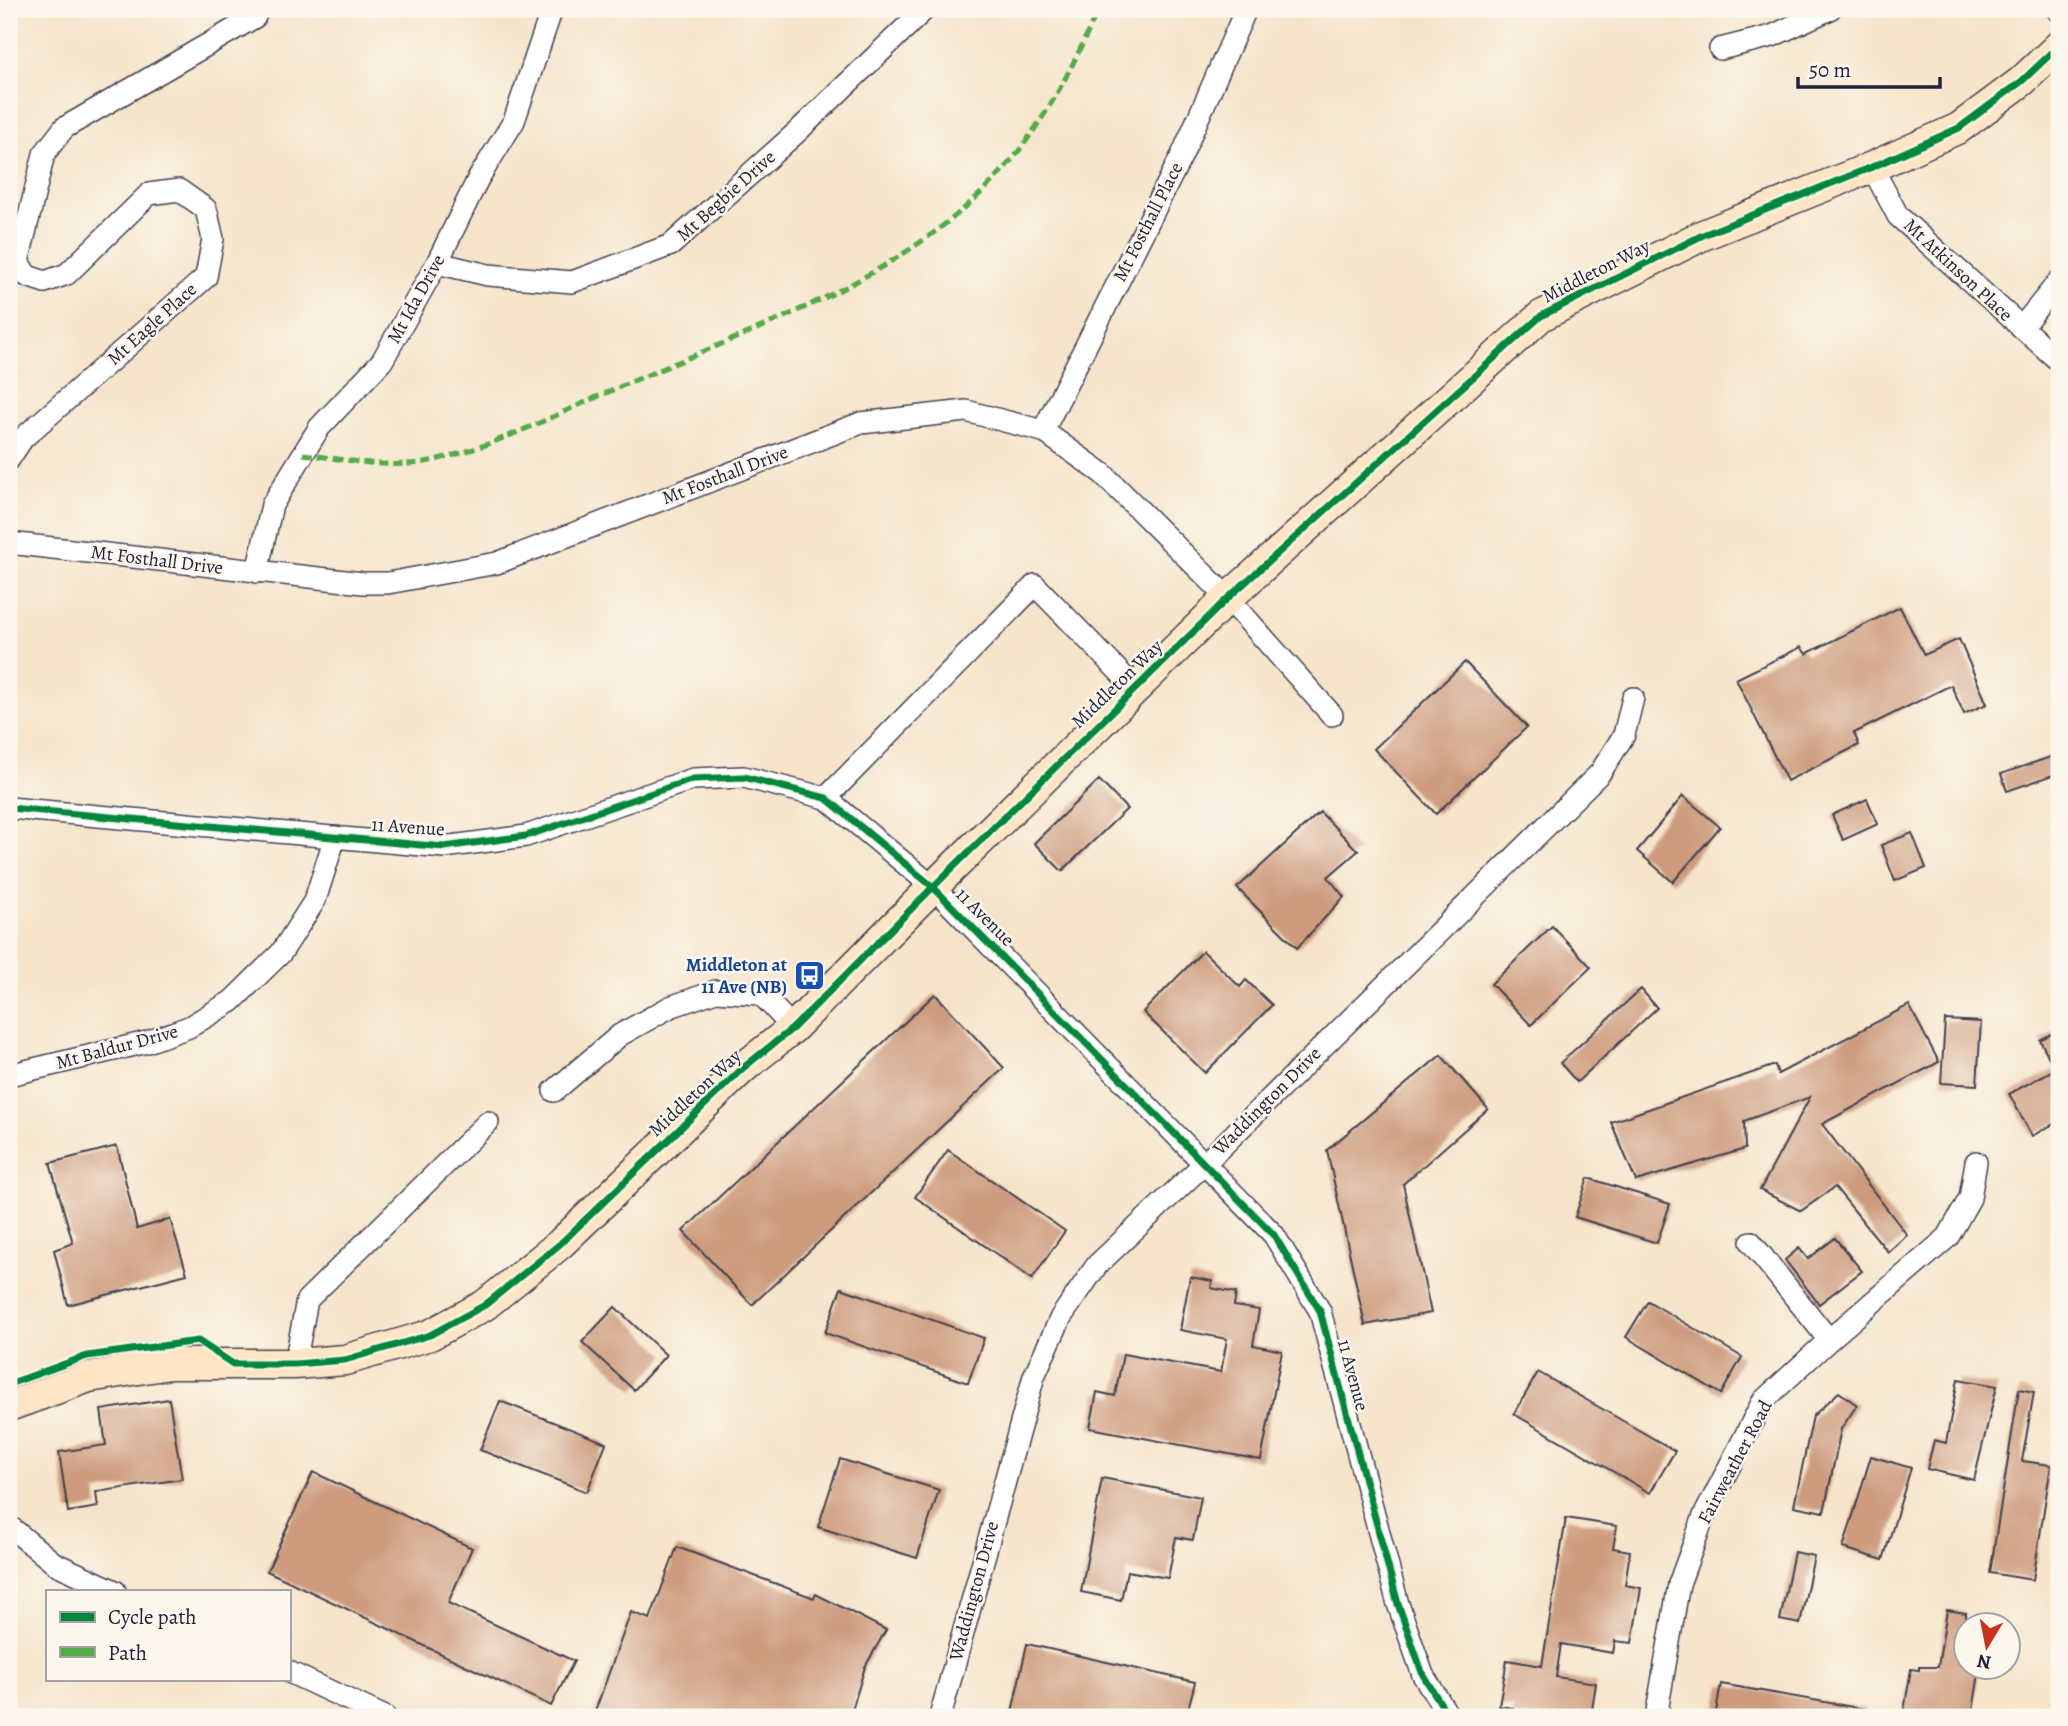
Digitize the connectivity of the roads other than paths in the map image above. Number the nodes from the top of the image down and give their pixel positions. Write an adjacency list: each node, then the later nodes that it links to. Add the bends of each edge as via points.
1 (552, 9): 9 (street, Mt Ida Drive, via 514,121 478,179)
2 (925, 9): 9 (street, Mt Begbie Drive, via 671,245 572,282 488,275)
3 (1245, 9): 13 (street, Mt Fosthall Place, via 1182,155)
4 (1830, 9): 7 (street, via 1772,36)
5 (255, 17): 14 (street, Mt Eagle Place, via 64,128 44,154 18,262 27,276 45,282 66,274 149,194 179,190 205,209 214,239 206,277 23,438)
6 (2059, 46): 8 (street, Middleton Way, via 2022,81 1959,128)
7 (1720, 49)
8 (1872, 167): 11 (street, Mt Atkinson Place, via 1898,216); 17 (street, Middleton Way, via 1703,235 1541,316)
9 (437, 263): 16 (street, Mt Ida Drive, via 382,361 319,428 272,505)
10 (2059, 281): 11 (street)
11 (2021, 328): 12 (street, Mt Atkinson Place)
12 (2059, 361)
13 (1043, 431): 16 (street, Mt Fosthall Drive, via 966,411 861,423 497,563 388,583); 17 (street, Mt Fosthall Drive, via 1102,473)
14 (9, 459)
15 (9, 543): 16 (street, Mt Fosthall Drive)
16 (257, 572)
17 (1228, 598): 18 (street, Middleton Way); 20 (street, Mt Fosthall Drive)
18 (1135, 688): 21 (street, via 1034,585); 24 (street, Middleton Way)
19 (1633, 698): 30 (street, Waddington Drive, via 1623,735 1600,773)
20 (1332, 715)
21 (826, 798): 23 (street, 11 Avenue, via 744,777 693,779 526,836 444,847); 24 (street, 11 Avenue)
22 (9, 808): 23 (street, 11 Avenue)
23 (335, 837): 26 (street, Mt Baldur Drive, via 315,900 281,953 232,1001 189,1027 147,1042)
24 (933, 887): 25 (street, Middleton Way); 30 (street, 11 Avenue)
25 (793, 1028): 27 (street, via 761,993 716,991 670,1007 620,1035); 33 (street, Middleton Way, via 743,1068 560,1244 485,1305 430,1335 345,1360)
26 (9, 1075)
27 (554, 1091)
28 (488, 1122): 33 (street, via 307,1300)
29 (1976, 1162): 32 (street, Fairweather Road, via 1970,1198 1948,1237)
30 (1205, 1163): 39 (street, Waddington Drive, via 1097,1265 1061,1317 1034,1376); 40 (street, 11 Avenue, via 1274,1235 1320,1311 1398,1604 1423,1675)
31 (1751, 1241): 32 (street)
32 (1829, 1340): 41 (street, Fairweather Road, via 1763,1401 1704,1516 1679,1584)
33 (295, 1364): 34 (street, Middleton Way, via 170,1364 89,1377)
34 (9, 1406)
35 (9, 1526): 36 (street, via 54,1563)
36 (113, 1590)
37 (290, 1672): 38 (street)
38 (385, 1717)
39 (940, 1717)
40 (1449, 1717)
41 (1656, 1717)

